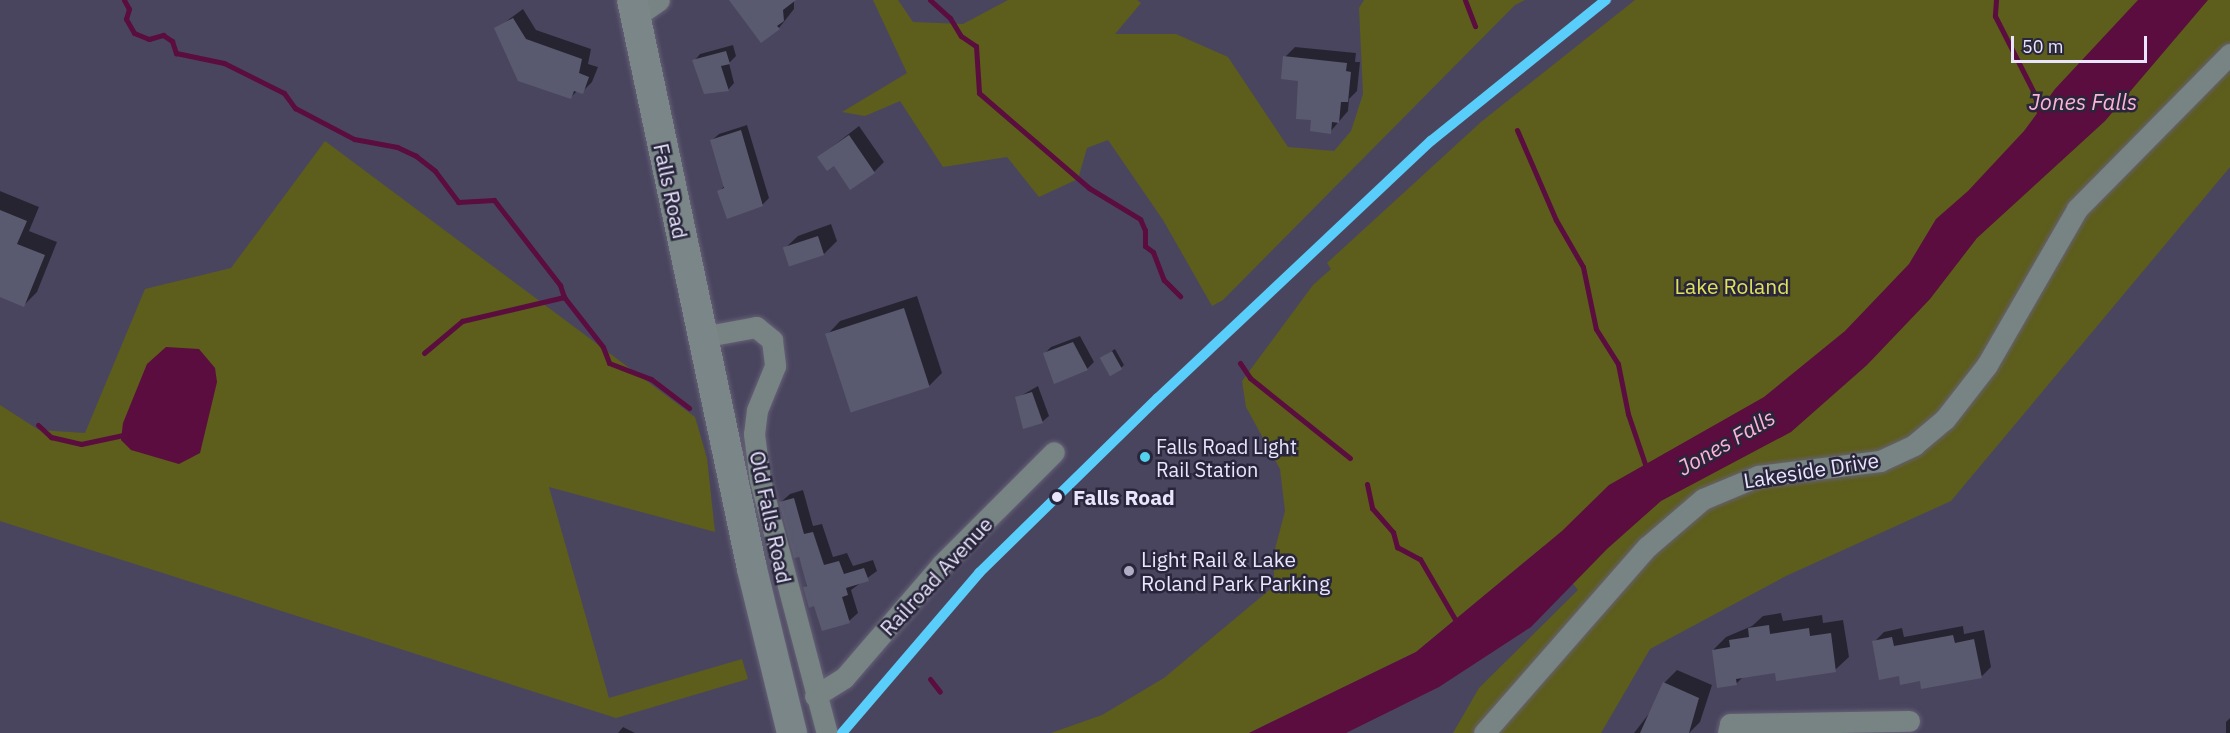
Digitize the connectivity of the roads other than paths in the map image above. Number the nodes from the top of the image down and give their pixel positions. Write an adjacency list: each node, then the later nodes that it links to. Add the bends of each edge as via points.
1 (659, 0): 2 (street)
2 (633, 9): 4 (main road, Falls Road)
3 (2230, 54): 11 (street, Lakeside Drive, via 2077,208 1987,365 1945,419 1914,445 1880,461 1758,476 1703,499 1647,547)
4 (702, 337): 6 (street, Old Falls Road, via 756,327 772,340 775,366 757,410 756,456 769,524); 9 (main road, Falls Road)
5 (1054, 452): 6 (street, Railroad Avenue, via 942,564 844,678)
6 (815, 696): 10 (street, Old Falls Road)
7 (1909, 721): 8 (street)
8 (1769, 729): 12 (street, via 1730,724)
9 (792, 733)
10 (827, 733)
11 (1484, 733)
12 (1728, 733)

